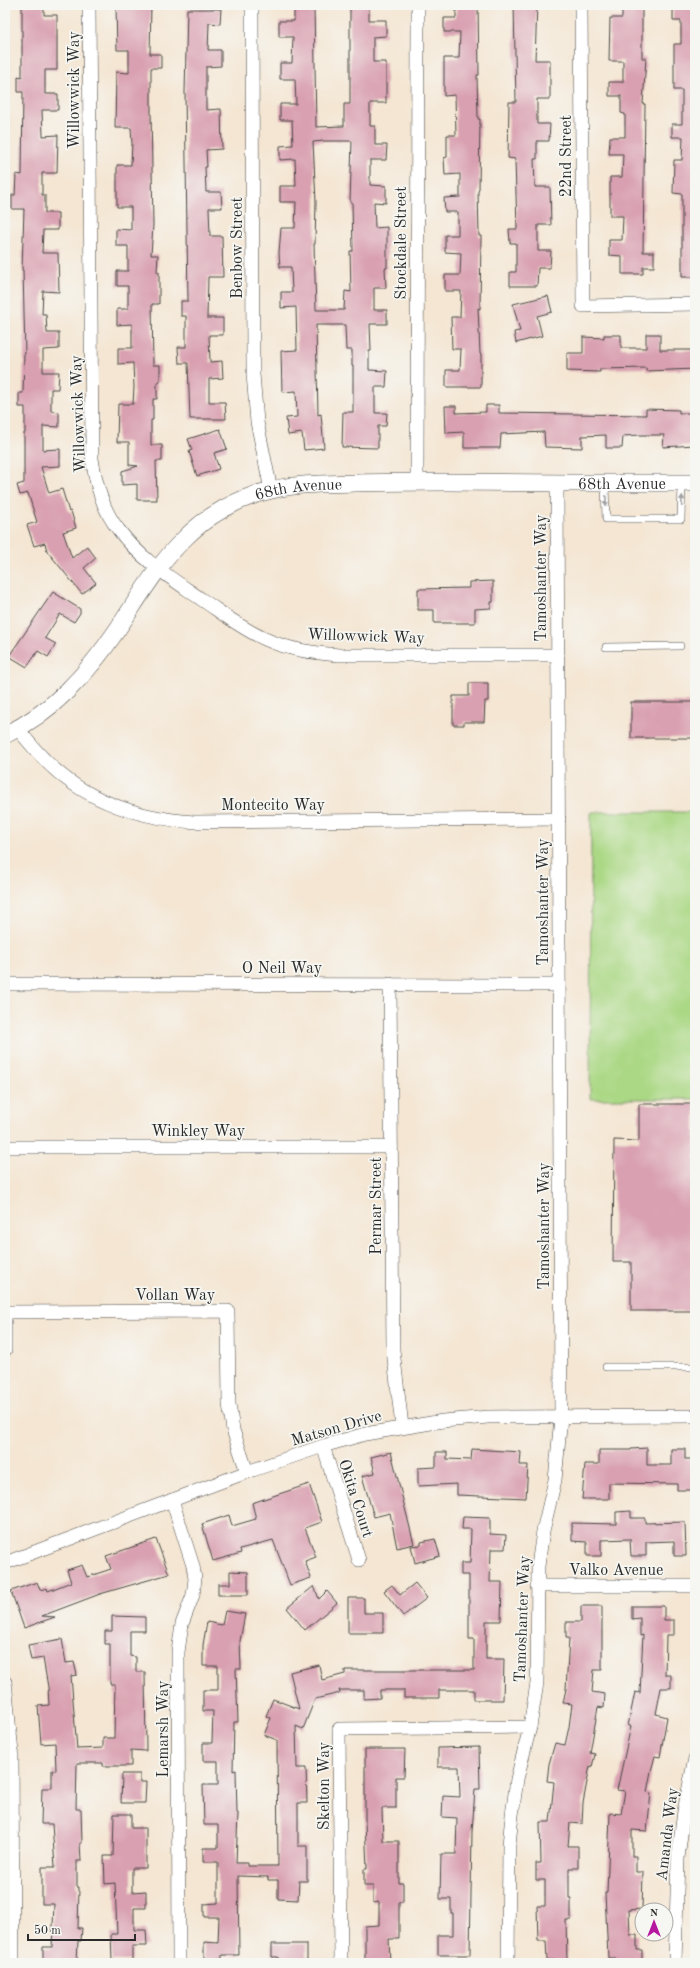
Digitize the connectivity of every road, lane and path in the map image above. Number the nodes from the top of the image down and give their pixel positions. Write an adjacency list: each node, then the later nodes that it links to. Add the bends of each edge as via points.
1 (89, 5): 11 (street, Willowwick Way, via 92,458 104,506 117,528 132,547)
2 (252, 5): 10 (street, Benbow Street, via 253,374 257,422)
3 (418, 5): 6 (street, Stockdale Street)
4 (580, 5): 5 (street, 22nd Street, via 583,306)
5 (695, 304)
6 (417, 482): 7 (street, 68th Avenue); 10 (street, 68th Avenue, via 295,485)
7 (557, 483): 8 (street, 68th Avenue); 14 (street, Tamoshanter Way)
8 (606, 483): 9 (street, 68th Avenue); 9 (lane, one-way to 9, via 606,519 681,519)
9 (689, 483)
10 (271, 490): 11 (street, 68th Avenue, via 233,504 209,518 188,534)
11 (158, 568): 14 (street, Willowwick Way, via 243,628 290,648 339,654); 15 (street, 68th Avenue, via 116,631 78,681 47,709)
12 (680, 646): 13 (lane)
13 (606, 647)
14 (558, 655): 16 (street, Tamoshanter Way)
15 (12, 732): 16 (street, Montecito Way, via 66,779 90,795 138,814 166,820 194,822)
16 (559, 819): 19 (street, Tamoshanter Way)
17 (5, 984): 18 (street, O Neil Way)
18 (390, 984): 19 (street, O Neil Way); 21 (street, Permar Street)
19 (559, 985): 26 (street, Tamoshanter Way)
20 (5, 1147): 21 (street, Winkley Way)
21 (391, 1147): 28 (street, Permar Street, via 393,1350)
22 (5, 1312): 23 (street, Vollan Way); 30 (street, Vollan Way, via 228,1311 229,1404 233,1430)
23 (5, 1350)
24 (606, 1367): 25 (lane)
25 (695, 1367)
26 (561, 1416): 27 (street, Matson Drive); 28 (street, Matson Drive, via 488,1417); 34 (street, Tamoshanter Way, via 556,1473 544,1531)
27 (695, 1416)
28 (402, 1426): 29 (street, Matson Drive)
29 (323, 1446): 30 (street, Matson Drive); 32 (street, Okita Court)
30 (247, 1472): 31 (street, Matson Drive)
31 (172, 1500): 33 (street, Matson Drive); 41 (street, Lemarsh Way, via 195,1579 193,1595 182,1624 178,1652)
32 (359, 1560)
33 (5, 1563)
34 (537, 1586): 35 (street, Valko Avenue); 37 (street, Tamoshanter Way, via 537,1683)
35 (695, 1586)
36 (5, 1682): 39 (street, via 10,1727)
37 (530, 1727): 42 (street, Skelton Way, via 339,1729); 43 (street, Tamoshanter Way, via 517,1779 509,1845)
38 (695, 1758): 44 (street, Amanda Way, via 678,1858)
39 (8, 1775): 40 (street)
40 (13, 1963)
41 (179, 1963)
42 (341, 1963)
43 (508, 1963)
44 (675, 1963)

